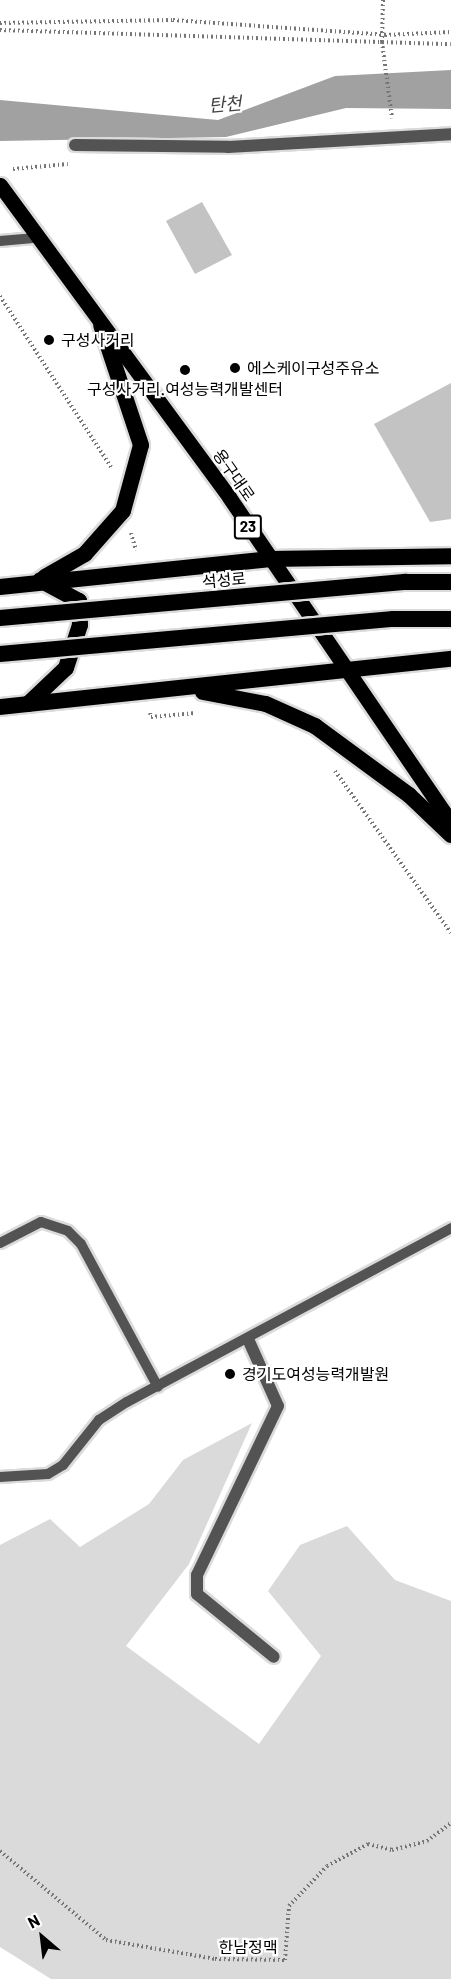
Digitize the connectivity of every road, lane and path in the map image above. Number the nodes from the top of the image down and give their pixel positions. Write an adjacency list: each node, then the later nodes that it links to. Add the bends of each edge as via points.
1 (383, 0): 5 (path)
2 (0, 23): 5 (path, via 173,20)
3 (0, 30): 6 (path)
4 (451, 32): 5 (path)
5 (385, 35): 6 (path)
6 (382, 42): 7 (path); 8 (path)
7 (451, 44)
8 (392, 123)
9 (451, 134): 10 (street, via 228,147)
10 (75, 145)
11 (0, 185): 12 (main road, 용구대로 / 23)
12 (36, 238): 13 (lane); 14 (main road, 용구대로 / 23)
13 (0, 241)
14 (100, 325): 16 (main road, 용구대로 / 23); 17 (highway, via 141,445 123,511 85,554)
15 (451, 556): 16 (highway)
16 (268, 559): 17 (highway); 24 (main road, 용구대로 / 23)
17 (39, 580): 19 (highway); 26 (highway, via 79,601 80,625 66,668)
18 (451, 582): 20 (highway, 석성로, bridge, via 406,582)
19 (0, 586)
20 (0, 618)
21 (451, 619): 22 (highway, bridge, via 393,619)
22 (0, 654)
23 (451, 658): 24 (highway)
24 (347, 670): 25 (highway); 29 (main road, 용구대로 / 23)
25 (148, 690): 26 (highway); 30 (highway, via 212,692 266,704 315,726 409,795)
26 (28, 704): 27 (highway); 28 (lane)
27 (0, 707)
28 (0, 715)
29 (451, 822)
30 (451, 835)
31 (451, 1227): 33 (lane)
32 (0, 1242): 34 (lane, via 41,1222 68,1231 81,1244)
33 (248, 1339): 34 (lane); 36 (street, via 278,1406 197,1575 197,1594)
34 (158, 1387): 35 (lane, via 99,1420 63,1465 25,1479)
35 (0, 1477)
36 (274, 1657)
37 (451, 1822): 38 (path, 한남정맥, via 427,1841 392,1850 368,1844 327,1866 290,1906 285,1960 215,1959 106,1940)
38 (0, 1851)

